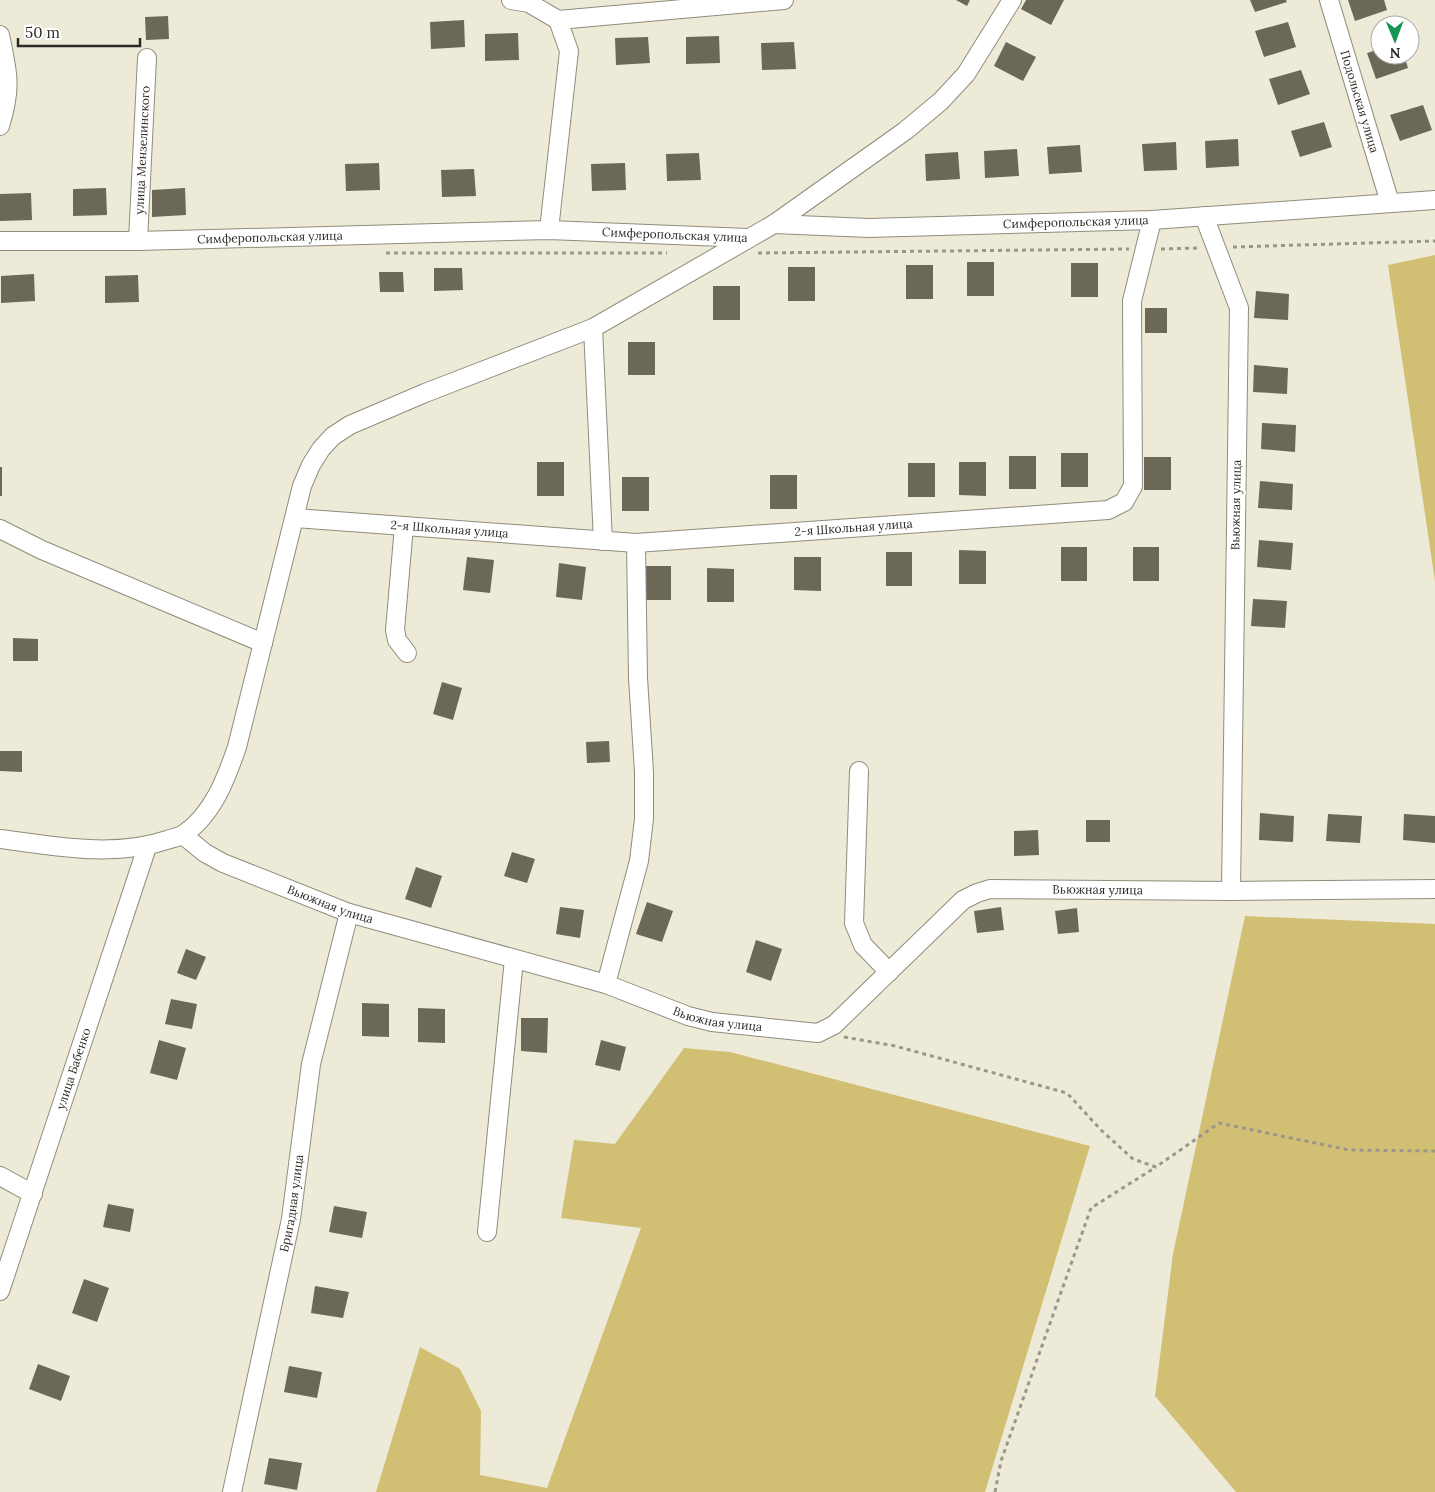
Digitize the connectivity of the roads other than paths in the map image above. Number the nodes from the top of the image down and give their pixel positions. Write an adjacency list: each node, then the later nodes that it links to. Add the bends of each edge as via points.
1 (511, 0): 5 (street, via 528,3)
2 (784, 0): 5 (street)
3 (1012, 0): 13 (street, via 966,74 941,102)
4 (1329, 0): 10 (street, Подольская улица)
5 (558, 20): 14 (street, via 569,51)
6 (0, 35): 8 (street, via 9,88)
7 (147, 58): 17 (street, улица Мензелинского)
8 (0, 126)
9 (1435, 200): 10 (street, Симферопольская улица)
10 (1390, 203): 11 (street, Симферопольская улица)
11 (1204, 216): 12 (street, Симферопольская улица); 31 (street, Вьюжная улица, via 1239,308)
12 (1152, 220): 13 (street, Симферопольская улица, via 868,228); 23 (street, 2-я Школьная улица, via 1132,301 1134,486 1124,502 1108,510)
13 (774, 224): 15 (street, Симферопольская улица)
14 (549, 230): 15 (street, Симферопольская улица); 17 (street, Симферопольская улица)
15 (748, 238): 18 (street)
16 (0, 241): 17 (street, Симферопольская улица)
17 (138, 241)
18 (593, 328): 19 (street, via 425,392 350,425 333,436 311,465); 22 (street)
19 (294, 518): 20 (street, 2-я Школьная улица); 24 (street)
20 (404, 526): 22 (street, 2-я Школьная улица); 25 (street, via 395,630 397,640)
21 (0, 528): 24 (street, via 42,550)
22 (603, 541): 23 (street, 2-я Школьная улица)
23 (636, 542): 35 (street, via 644,819 639,861)
24 (263, 643): 27 (street, via 228,774 208,810)
25 (407, 652)
26 (859, 771): 34 (street, via 854,924 863,945)
27 (183, 835): 29 (street); 32 (street, Вьюжная улица, via 223,863)
28 (0, 838): 29 (street, via 70,848)
29 (147, 847): 37 (street, улица Бабенко)
30 (1435, 889): 31 (street, Вьюжная улица)
31 (1232, 891): 34 (street, Вьюжная улица, via 990,890 976,893 963,900)
32 (349, 914): 33 (street, Вьюжная улица); 40 (street, Бригадная улица, via 311,1064 291,1219)
33 (514, 959): 35 (street, Вьюжная улица); 38 (street)
34 (889, 972): 35 (street, Вьюжная улица, via 834,1025 818,1032 712,1022)
35 (606, 984)
36 (0, 1176): 37 (street)
37 (34, 1194): 39 (street, улица Бабенко)
38 (487, 1232)
39 (0, 1291)
40 (232, 1492)

